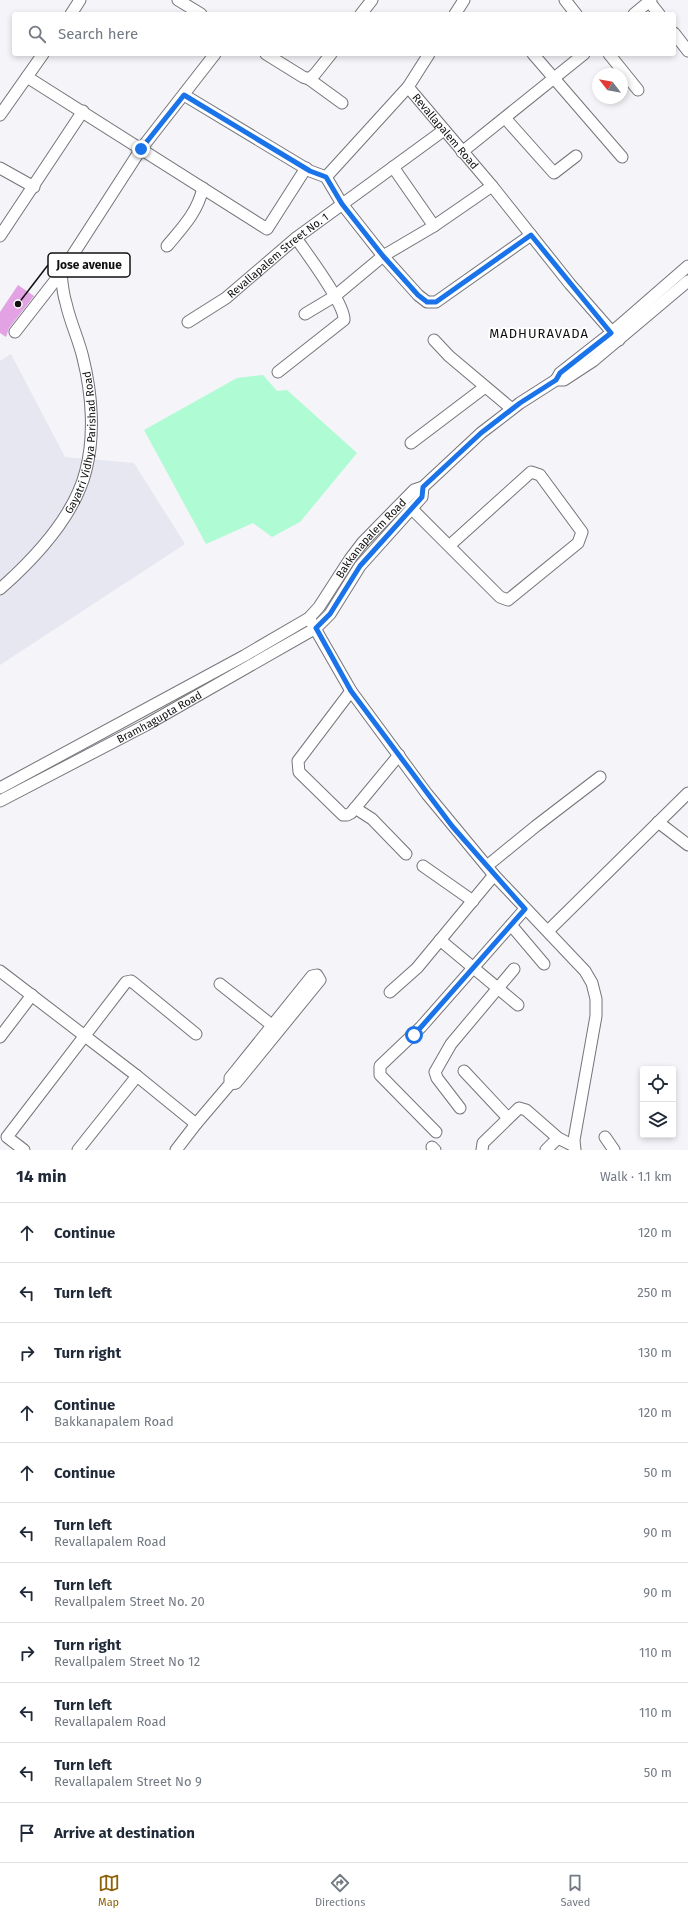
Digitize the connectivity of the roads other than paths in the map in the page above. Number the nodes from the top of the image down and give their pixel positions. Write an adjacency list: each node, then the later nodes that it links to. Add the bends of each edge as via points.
1 (80, 0): 7 (street)
2 (178, 0): 8 (street)
3 (372, 0): 9 (street)
4 (464, 0): 10 (street)
5 (565, 0): 11 (street)
6 (649, 1): 12 (street); 13 (street)
7 (72, 12)
8 (198, 12)
9 (363, 12)
10 (456, 12)
11 (574, 12)
12 (636, 12)
13 (657, 12)
14 (676, 36): 15 (street)
15 (688, 51)
16 (42, 56): 24 (street)
17 (213, 56): 29 (street)
18 (269, 56): 25 (street, via 303,77)
19 (329, 56): 25 (street)
20 (428, 56): 27 (street)
21 (535, 56): 26 (street)
22 (582, 56): 26 (street)
23 (610, 56): 28 (street)
24 (27, 77): 31 (street); 32 (street)
25 (310, 78): 30 (street)
26 (554, 78): 33 (street); 38 (street)
27 (408, 87): 34 (street, Revallapalem Road); 42 (street, Revallapalem Road)
28 (638, 90)
29 (184, 95): 35 (street); 41 (street)
30 (342, 103)
31 (83, 111): 35 (street); 44 (street)
32 (0, 115)
33 (505, 118): 36 (street); 37 (street, via 554,173)
34 (444, 130): 36 (street, Revallapalem Road); 39 (street, Revallapalem Street No. 1)
35 (141, 149): 45 (street); 54 (street)
36 (462, 152): 43 (street, Revallapalem Road)
37 (576, 156)
38 (622, 157)
39 (393, 167): 46 (street, Revallapalem Street No. 1); 47 (street)
40 (0, 168): 44 (street)
41 (306, 168): 42 (street); 45 (street, via 267,229)
42 (326, 177): 46 (street)
43 (492, 186): 47 (street); 48 (street, Revallapalem Road)
44 (34, 187): 49 (street)
45 (203, 188): 51 (street, via 199,204)
46 (342, 204): 50 (street, Revallapalem Street No. 1); 52 (street)
47 (434, 226): 52 (street)
48 (531, 235): 52 (street, via 436,302 427,302 418,295); 60 (street, Revallapalem Road)
49 (0, 236)
50 (296, 238): 56 (street); 58 (street, Revallapalem Street No. 1, via 226,298)
51 (167, 246)
52 (383, 256): 56 (street)
53 (688, 266): 60 (street)
54 (61, 273): 59 (street); 69 (street, Gayatri Vidhya Parishad Road, via 66,304 84,359 92,420 86,471 65,516 33,557)
55 (686, 286): 60 (street, Bakkanapalem Road)
56 (335, 296): 57 (street); 62 (street, via 345,315 344,320)
57 (305, 314)
58 (188, 322)
59 (15, 332)
60 (615, 337): 64 (street, Bakkanapalem Road, via 564,380 556,380)
61 (434, 340): 63 (street)
62 (278, 372)
63 (485, 387): 64 (street); 65 (street)
64 (512, 409): 66 (street, Bakkanapalem Road, via 481,433)
65 (411, 442)
66 (423, 487): 67 (street, Bramhagupta Road, via 422,497); 70 (street, Bakkanapalem Road, via 414,490 364,542)
67 (411, 508): 68 (street); 71 (street, Bramhagupta Road, via 360,566 330,614)
68 (449, 546): 68 (street, via 500,597 508,600 578,543 582,532 540,475 531,472)
69 (0, 589)
70 (309, 618): 71 (street); 75 (street, Bramhagupta Road)
71 (316, 628): 72 (street); 77 (street, Bramhagupta Road, via 146,725)
72 (351, 691): 73 (street); 78 (street, via 298,761 297,766 299,772 343,814 347,815)
73 (399, 755): 78 (street); 83 (street, via 452,826)
74 (600, 777): 83 (street, via 536,826)
75 (0, 788)
76 (688, 793): 79 (street)
77 (0, 801)
78 (355, 808): 81 (street, via 372,819)
79 (658, 822): 80 (street); 87 (street)
80 (688, 846)
81 (406, 854)
82 (424, 866): 84 (street)
83 (491, 871): 84 (street); 85 (street)
84 (473, 900): 88 (street)
85 (525, 909): 86 (street); 87 (street)
86 (511, 924): 89 (street); 90 (street)
87 (548, 931): 111 (street, via 585,971 592,983 596,999 596,1016)
88 (440, 940): 90 (street); 95 (street, via 410,976)
89 (544, 964)
90 (474, 966): 94 (street); 107 (street, via 422,1027 383,1061 378,1070)
91 (514, 968): 94 (street)
92 (0, 971): 96 (street)
93 (220, 984): 98 (street)
94 (498, 987): 97 (street); 104 (street, via 451,1044 435,1072)
95 (390, 992)
96 (32, 995): 100 (street); 101 (street)
97 (518, 1005)
98 (275, 1028): 98 (street, via 312,976 317,975 320,980); 106 (street, via 236,1083 230,1084)
99 (196, 1034): 101 (street, via 131,981 122,986)
100 (0, 1037)
101 (84, 1037): 103 (street); 108 (street)
102 (464, 1071): 105 (street)
103 (137, 1076): 106 (street); 113 (street)
104 (460, 1108)
105 (508, 1118): 110 (street, via 522,1108); 115 (street, via 483,1143)
106 (196, 1124): 114 (street)
107 (436, 1132)
108 (3, 1134): 112 (street)
109 (605, 1137): 117 (street)
110 (558, 1138): 111 (street); 116 (street)
111 (574, 1148)
112 (24, 1150)
113 (78, 1150)
114 (176, 1150)
115 (482, 1150)
116 (546, 1150)
117 (614, 1150)

